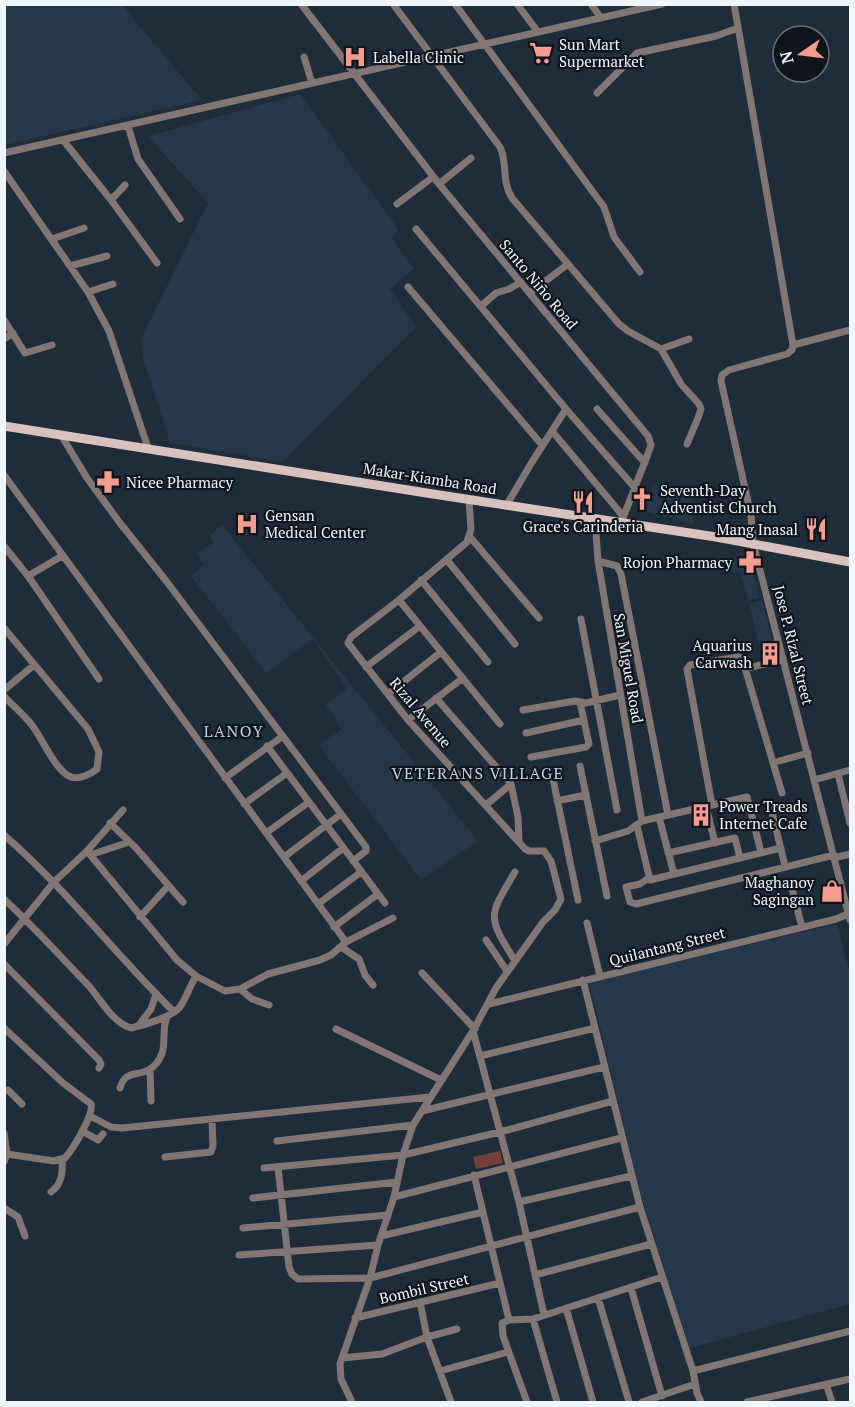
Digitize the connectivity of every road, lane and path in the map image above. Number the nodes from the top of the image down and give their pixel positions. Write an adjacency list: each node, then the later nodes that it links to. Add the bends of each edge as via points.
1 (393, 4): 12 (street)
2 (455, 4): 11 (street)
3 (517, 4): 10 (street)
4 (591, 4): 8 (street)
5 (662, 4): 8 (street)
6 (734, 4): 9 (street)
7 (302, 5): 14 (street, Santo Niño Road)
8 (601, 18): 10 (street)
9 (738, 28): 16 (street, via 637,54); 48 (street)
10 (538, 32): 11 (street)
11 (484, 44): 12 (street); 35 (street, via 604,207 618,244)
12 (432, 56): 14 (street); 33 (street, via 500,147 512,198)
13 (304, 57): 15 (street)
14 (354, 74): 15 (street); 22 (street, Santo Niño Road)
15 (312, 83): 17 (street)
16 (597, 93)
17 (128, 126): 18 (street); 27 (street, via 138,159)
18 (63, 140): 19 (street); 25 (street)
19 (4, 153)
20 (471, 158): 23 (street)
21 (4, 171): 30 (street)
22 (434, 177): 23 (street, Santo Niño Road); 26 (street)
23 (439, 184): 36 (street, Santo Niño Road)
24 (125, 185): 25 (street)
25 (111, 200): 32 (street)
26 (397, 204)
27 (180, 219)
28 (84, 228): 30 (street)
29 (416, 229): 41 (street)
30 (52, 239): 34 (street)
31 (107, 256): 34 (street)
32 (157, 263)
33 (568, 264): 40 (street); 49 (street, via 619,324)
34 (70, 266): 39 (street)
35 (640, 272)
36 (521, 282): 40 (street, Santo Niño Road); 41 (street, via 496,293)
37 (113, 284): 39 (street)
38 (408, 287): 56 (street)
39 (88, 292): 57 (street, via 109,331)
40 (530, 293): 58 (street, Santo Niño Road, via 648,436 651,445)
41 (481, 306): 50 (street)
42 (4, 320): 44 (street)
43 (850, 330): 48 (street)
44 (13, 333): 45 (street); 47 (street, via 25,353)
45 (4, 339)
46 (689, 339): 49 (street)
47 (52, 345)
48 (794, 345): 66 (street, Jose P. Rizal Street, via 787,354 722,375 751,515)
49 (661, 349): 55 (street, via 681,384 700,406)
50 (566, 409): 53 (street); 60 (street)
51 (597, 409): 58 (street)
52 (4, 426): 54 (main road, Makar-Kiamba Road)
53 (552, 430): 56 (street); 64 (street)
54 (61, 435): 57 (main road, Makar-Kiamba Road); 100 (street, via 120,524)
55 (687, 444)
56 (543, 445): 62 (street)
57 (148, 448): 61 (main road, Makar-Kiamba Road)
58 (645, 463): 60 (street, Santo Niño Road)
59 (4, 475): 68 (street)
60 (635, 488): 64 (street, Santo Niño Road)
61 (469, 500): 62 (main road, Makar-Kiamba Road); 65 (street)
62 (507, 506): 63 (main road, Makar-Kiamba Road)
63 (595, 519): 64 (main road, Makar-Kiamba Road); 70 (street, San Miguel Road)
64 (622, 520): 66 (main road, Makar-Kiamba Road)
65 (470, 537): 69 (street); 75 (street)
66 (753, 543): 71 (main road, Makar-Kiamba Road); 81 (street, Jose P. Rizal Street)
67 (4, 546): 72 (street)
68 (62, 556): 72 (street); 109 (street)
69 (447, 560): 73 (street); 79 (street)
70 (598, 561): 90 (street, San Miguel Road); 124 (street, via 617,566 621,573)
71 (850, 562)
72 (28, 576): 87 (street)
73 (421, 580): 74 (street); 82 (street)
74 (399, 600): 77 (street); 84 (street, Rizal Avenue, via 348,643)
75 (539, 618)
76 (581, 619): 93 (street)
77 (420, 626): 80 (street); 84 (street)
78 (4, 628): 83 (street)
79 (515, 644)
80 (441, 652): 86 (street); 89 (street)
81 (783, 659): 85 (street); 102 (street, Jose P. Rizal Street)
82 (488, 662)
83 (34, 665): 88 (street); 91 (street, via 88,729 99,752 97,769 84,776 69,777 31,724)
84 (366, 667): 89 (street, Rizal Avenue)
85 (746, 669): 113 (street); 120 (street, via 739,657 687,668)
86 (463, 678): 92 (street); 98 (street)
87 (99, 679)
88 (4, 690)
89 (388, 694): 96 (street, Rizal Avenue)
90 (620, 695): 93 (street); 128 (street, San Miguel Road)
91 (4, 696)
92 (436, 698): 96 (street); 112 (street)
93 (596, 701): 94 (street); 122 (street)
94 (580, 702): 95 (street); 97 (street)
95 (523, 710)
96 (408, 720): 119 (street, Rizal Avenue)
97 (584, 720): 99 (street); 103 (street, via 588,746)
98 (500, 724)
99 (526, 733)
100 (283, 736): 101 (street); 123 (street)
101 (267, 746): 107 (street); 109 (street)
102 (808, 753): 104 (street); 111 (street, Jose P. Rizal Street)
103 (531, 758)
104 (779, 761)
105 (579, 766): 114 (street)
106 (850, 771): 108 (street)
107 (287, 773): 116 (street); 117 (street)
108 (838, 774): 111 (street); 129 (street)
109 (225, 777): 117 (street)
110 (553, 779): 115 (street)
111 (814, 780): 143 (street, Jose P. Rizal Street)
112 (510, 784): 119 (street); 134 (street)
113 (782, 793)
114 (585, 795): 115 (street); 132 (street)
115 (557, 801): 158 (street)
116 (309, 802): 127 (street); 130 (street)
117 (244, 804): 130 (street)
118 (770, 804): 137 (street)
119 (486, 805): 134 (street, Rizal Avenue)
120 (709, 806): 124 (street); 135 (street); 138 (street, via 747,797)
121 (123, 810): 126 (street)
122 (617, 810)
123 (341, 814): 127 (street); 145 (street, via 366,848)
124 (668, 815): 125 (street)
125 (659, 817): 128 (street); 140 (street)
126 (110, 823): 133 (street); 139 (street)
127 (326, 824): 136 (street); 142 (street)
128 (640, 824): 132 (street); 150 (street, San Miguel Road)
129 (850, 824)
130 (266, 833): 142 (street)
131 (4, 835): 152 (street)
132 (595, 841): 156 (street)
133 (129, 842): 139 (street); 154 (street)
134 (519, 842): 172 (street, Rizal Avenue, via 529,851 547,854 561,899)
135 (715, 843): 140 (street); 144 (street, via 735,838)
136 (343, 848): 145 (street); 151 (street)
137 (781, 848): 138 (street); 146 (street)
138 (761, 852): 144 (street)
139 (88, 853): 152 (street); 163 (street)
140 (668, 853): 149 (street)
141 (850, 854): 143 (street)
142 (284, 857): 151 (street)
143 (834, 857): 146 (street); 162 (street, Jose P. Rizal Street)
144 (740, 858): 149 (street)
145 (353, 861): 147 (street)
146 (785, 866): 150 (street, via 636,904 630,902 626,887)
147 (361, 872): 155 (street); 161 (street)
148 (514, 872): 172 (street, via 493,918)
149 (674, 874): 150 (street)
150 (650, 877)
151 (301, 880): 161 (street)
152 (54, 882): 165 (street); 181 (street)
153 (791, 885): 168 (street)
154 (168, 886): 159 (street); 163 (street)
155 (378, 894): 160 (street); 167 (street)
156 (607, 896)
157 (4, 899): 165 (street)
158 (578, 900)
159 (183, 902)
160 (385, 903)
161 (318, 904): 167 (street)
162 (850, 915): 168 (street, Quilantang Street)
163 (140, 917): 176 (street)
164 (393, 918): 171 (street)
165 (25, 919): 170 (street); 186 (street, via 114,1017 126,1027)
166 (587, 923): 177 (street)
167 (334, 927): 171 (street)
168 (802, 927): 177 (street, Quilantang Street)
169 (486, 940): 174 (street)
170 (5, 943)
171 (343, 944): 179 (street, via 359,959); 180 (street, via 320,960 268,974)
172 (515, 961): 174 (street)
173 (4, 964): 193 (street, via 99,1060)
174 (507, 971): 182 (street)
175 (422, 973): 190 (street)
176 (196, 976): 180 (street, via 225,991); 184 (street)
177 (600, 976): 178 (street, Quilantang Street)
178 (583, 980): 182 (street, Quilantang Street); 188 (street)
179 (373, 985)
180 (240, 989): 183 (street)
181 (156, 994): 184 (street); 186 (street)
182 (489, 1004): 190 (street)
183 (269, 1005)
184 (174, 1012): 185 (street)
185 (167, 1017): 186 (street); 194 (street, via 165,1046)
186 (138, 1027)
187 (4, 1028): 204 (street, via 90,1104)
188 (595, 1028): 191 (street); 192 (street)
189 (336, 1029): 195 (street)
190 (474, 1030): 191 (street); 195 (street)
191 (480, 1056): 198 (street)
192 (604, 1067): 198 (street); 201 (street)
193 (99, 1068)
194 (150, 1069): 196 (street, via 126,1076); 200 (street)
195 (441, 1080): 199 (street)
196 (120, 1088)
197 (6, 1090): 202 (street)
198 (490, 1095): 203 (street); 208 (street)
199 (430, 1097): 203 (street); 205 (street)
200 (151, 1101)
201 (613, 1101): 208 (street); 211 (street)
202 (22, 1104)
203 (422, 1112): 206 (street)
204 (90, 1116): 205 (street, via 122,1128); 207 (street)
205 (212, 1119): 215 (street, via 210,1152)
206 (412, 1125): 212 (street); 214 (street)
207 (82, 1131): 210 (street, via 98,1140); 216 (street)
208 (500, 1132): 214 (street); 218 (street)
209 (4, 1133): 213 (street)
210 (103, 1134)
211 (621, 1138): 218 (street); 222 (street)
212 (277, 1141)
213 (6, 1154): 216 (street); 217 (street)
214 (403, 1155): 219 (street); 223 (street)
215 (165, 1157)
216 (62, 1159): 224 (street, via 62,1179)
217 (4, 1162)
218 (510, 1166): 221 (street); 228 (street)
219 (278, 1167): 220 (street); 225 (street)
220 (264, 1168)
221 (474, 1176): 226 (street); 231 (street)
222 (631, 1176): 228 (street); 229 (street)
223 (397, 1182): 225 (street); 226 (street)
224 (51, 1192)
225 (282, 1195): 227 (street); 233 (street)
226 (394, 1197): 232 (street)
227 (253, 1198)
228 (519, 1202): 237 (street)
229 (639, 1207): 237 (street); 238 (street)
230 (4, 1208): 235 (street, via 18,1217)
231 (483, 1212): 236 (street); 240 (street)
232 (388, 1215): 233 (street); 236 (street)
233 (286, 1224): 234 (street); 241 (street)
234 (243, 1228)
235 (25, 1236)
236 (381, 1236): 239 (street)
237 (527, 1238): 240 (street); 243 (street)
238 (651, 1244): 243 (street); 244 (street)
239 (378, 1245): 241 (street); 245 (street)
240 (491, 1246): 245 (street); 246 (street)
241 (288, 1251): 242 (street); 245 (street, via 289,1267 298,1279)
242 (239, 1255)
243 (535, 1275): 251 (street)
244 (662, 1277): 247 (street); 261 (street)
245 (370, 1278): 252 (street)
246 (500, 1284): 249 (street, Bombil Street); 254 (street)
247 (631, 1288): 248 (street); 266 (street)
248 (598, 1298): 250 (street); 272 (street)
249 (420, 1302): 252 (street, Bombil Street); 257 (street)
250 (566, 1308): 251 (street); 271 (street)
251 (544, 1315): 253 (street)
252 (355, 1318): 259 (street)
253 (533, 1319): 254 (street); 270 (street)
254 (509, 1320): 258 (street, via 501,1325)
255 (457, 1329): 257 (street)
256 (850, 1331): 261 (street)
257 (427, 1337): 259 (street, via 382,1354); 260 (street)
258 (508, 1352): 260 (street); 269 (street)
259 (342, 1358): 267 (street, via 339,1373)
260 (440, 1371): 268 (street)
261 (693, 1371): 263 (street)
262 (850, 1379): 264 (street)
263 (695, 1384): 266 (street); 274 (street)
264 (826, 1384): 265 (street); 277 (street)
265 (782, 1394): 275 (street); 276 (street)
266 (662, 1396): 273 (street)
267 (352, 1402)
268 (451, 1402)
269 (527, 1402)
270 (557, 1402)
271 (593, 1402)
272 (629, 1402)
273 (642, 1402)
274 (701, 1402)
275 (747, 1402)
276 (785, 1402)
277 (831, 1402)

